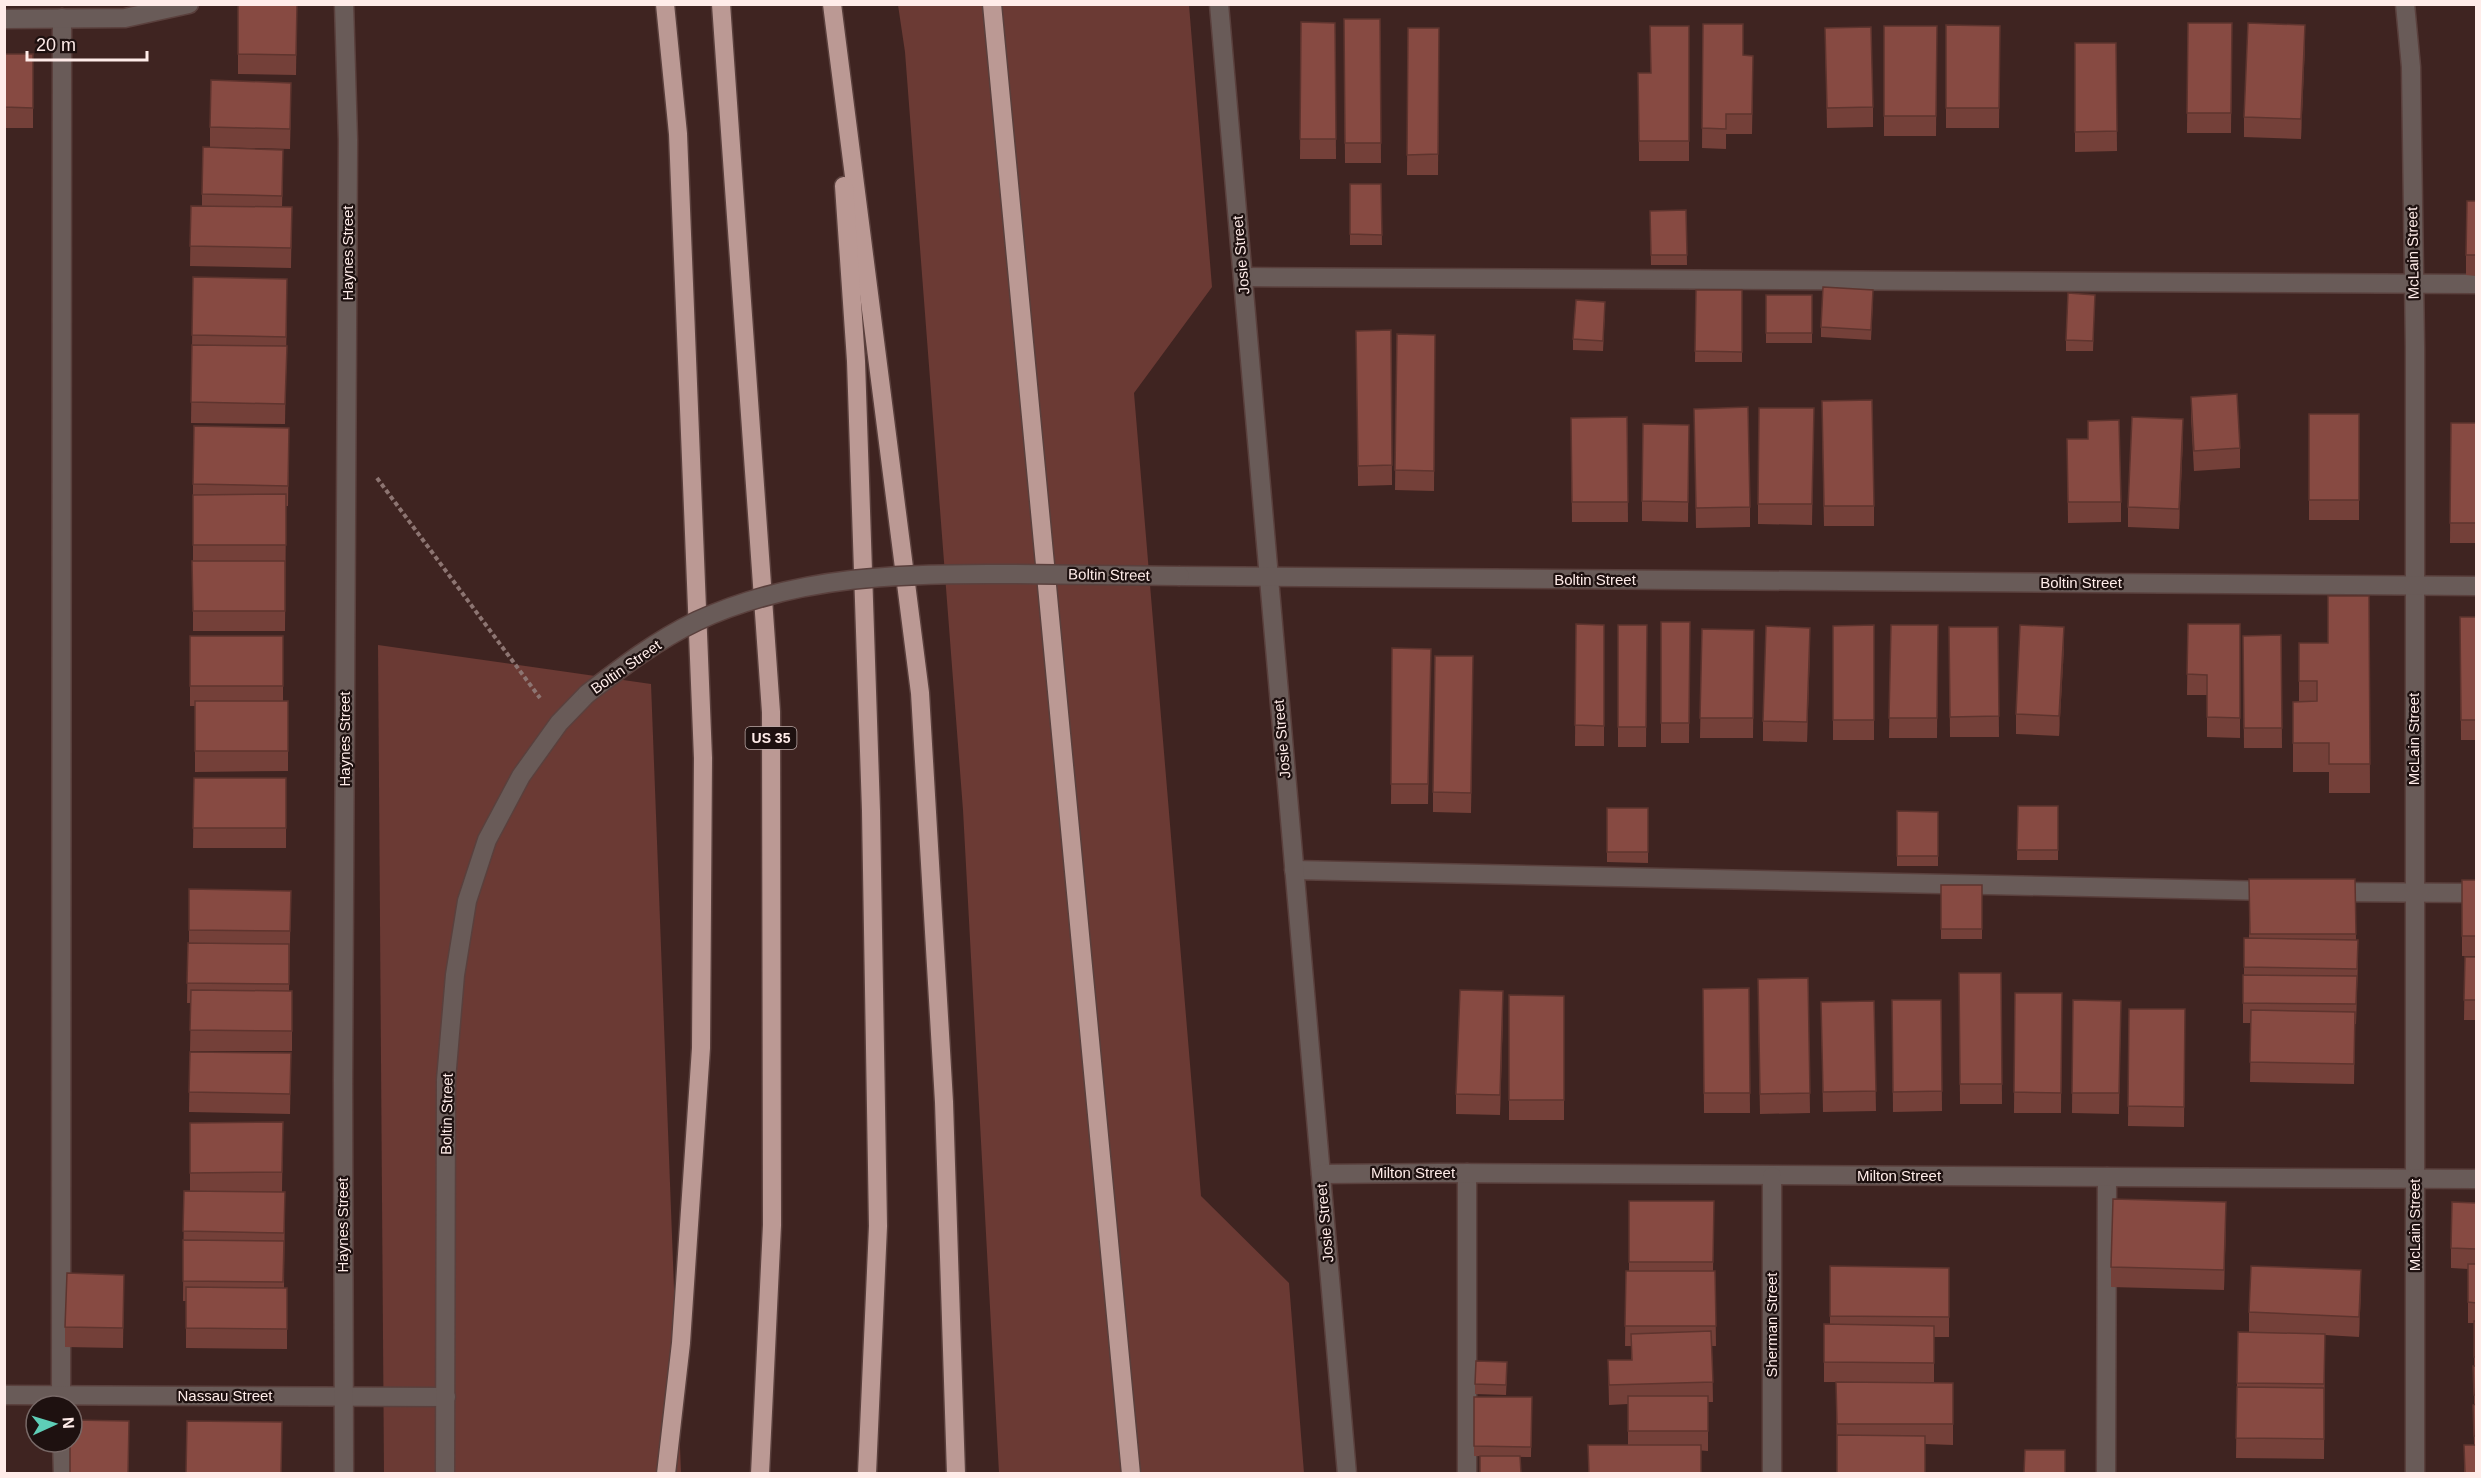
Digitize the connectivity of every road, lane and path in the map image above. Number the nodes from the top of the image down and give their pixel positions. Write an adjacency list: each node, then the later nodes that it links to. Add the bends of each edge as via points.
1 (189, 4): 9 (street, via 125,18)
2 (344, 4): 14 (street, Haynes Street, via 348,140)
3 (665, 4): 38 (highway, via 678,134 703,758 701,1048 681,1343)
4 (721, 4): 39 (highway, US 35, via 771,712 772,1225)
5 (832, 4): 40 (highway, via 856,361 871,811 878,1226); 41 (highway, via 920,693 944,1102)
6 (992, 4): 42 (highway)
7 (1219, 4): 11 (street, Josie Street)
8 (2405, 4): 13 (street, McLain Street, via 2411,67)
9 (62, 18): 10 (street); 28 (street)
10 (4, 19)
11 (1244, 277): 13 (street); 15 (street, Josie Street)
12 (2476, 284): 13 (street)
13 (2414, 285): 16 (street, McLain Street)
14 (346, 436): 18 (path); 30 (street, Haynes Street)
15 (1267, 577): 16 (street, Boltin Street); 18 (street, Boltin Street, bridge, via 940,573 811,584 758,598 696,622 639,654 587,694); 19 (street, Josie Street)
16 (2413, 586): 17 (street, Boltin Street); 21 (street, McLain Street)
17 (2476, 586)
18 (559, 723): 32 (street, Boltin Street, via 521,776 488,840 467,901 458,954 446,1080)
19 (1294, 870): 21 (street); 23 (street, Josie Street)
20 (2476, 893): 21 (street)
21 (2414, 894): 26 (street, McLain Street)
22 (1467, 1173): 23 (street, Milton Street); 24 (street, Milton Street); 44 (street)
23 (1321, 1174): 43 (street, Josie Street)
24 (1772, 1176): 25 (street, Milton Street); 45 (street, Sherman Street)
25 (2107, 1177): 26 (street, Milton Street); 46 (street)
26 (2415, 1179): 27 (street, Milton Street); 47 (street, McLain Street)
27 (2476, 1179)
28 (61, 1394)
29 (4, 1395): 31 (street, Nassau Street)
30 (344, 1396): 32 (street, Nassau Street); 33 (street, Nassau Street); 36 (street, Haynes Street)
31 (24, 1397)
32 (446, 1397): 37 (street, Boltin Street)
33 (84, 1401)
34 (62, 1454): 35 (street)
35 (63, 1473)
36 (344, 1473)
37 (445, 1473)
38 (666, 1473)
39 (760, 1473)
40 (867, 1473)
41 (956, 1473)
42 (1131, 1473)
43 (1347, 1473)
44 (1467, 1473)
45 (1772, 1473)
46 (2106, 1473)
47 (2415, 1473)

